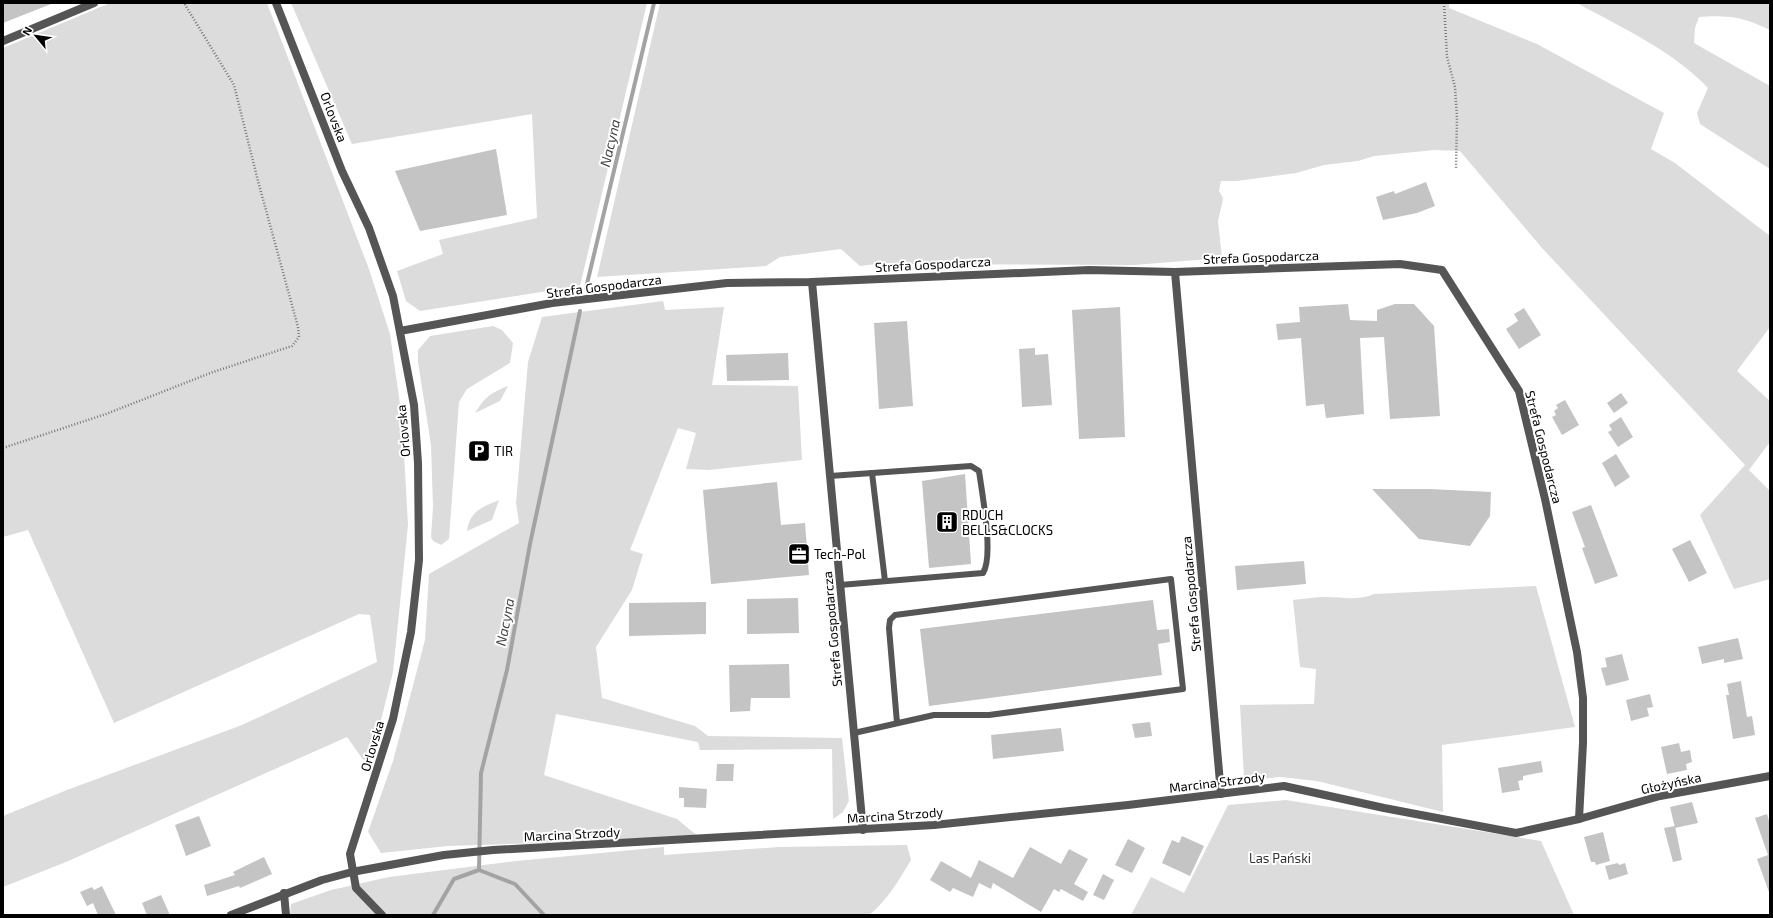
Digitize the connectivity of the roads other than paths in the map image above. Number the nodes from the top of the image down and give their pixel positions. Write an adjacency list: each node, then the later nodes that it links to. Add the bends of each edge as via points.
1 (94, 3): 3 (street)
2 (276, 3): 6 (street, Orlovska, via 342,171 369,228 393,296)
3 (3, 41)
4 (1176, 272): 5 (street, Strefa Gospodarcza, via 1081,270); 14 (street, Strefa Gospodarcza); 15 (street, Strefa Gospodarcza, via 1400,264 1442,270 1519,392 1545,499 1579,668 1583,698 1583,743)
5 (812, 282): 6 (street, Strefa Gospodarcza, via 727,283 552,303); 8 (street, Strefa Gospodarcza)
6 (400, 331): 18 (street, Orlovska, via 414,405 418,463 418,573 402,681 382,758 352,844)
7 (872, 473): 8 (lane); 9 (lane); 9 (lane, via 972,466 979,471 988,553 987,567 983,573)
8 (830, 476): 10 (street, Strefa Gospodarcza)
9 (885, 581): 10 (lane)
10 (840, 585): 12 (street, Strefa Gospodarcza)
11 (897, 723): 11 (lane, via 934,715 989,715 1183,689 1171,579 895,616 890,620 889,628); 12 (lane)
12 (854, 733): 17 (street, Strefa Gospodarcza)
13 (1770, 776): 15 (street, Głożyńska, via 1660,796)
14 (1221, 794): 16 (street, Marcina Strzody, via 1284,786 1516,833); 17 (street, Marcina Strzody, via 979,821)
15 (1579, 818): 16 (street, Głożyńska)
16 (1563, 822)
17 (863, 830): 18 (street, Marcina Strzody, via 493,850 444,855)
18 (352, 872): 19 (street, Marcina Strzody); 22 (street, Orlovska, via 356,888)
19 (284, 893): 20 (street, Marcina Strzody); 21 (street)
20 (231, 915)
21 (286, 915)
22 (382, 915)

